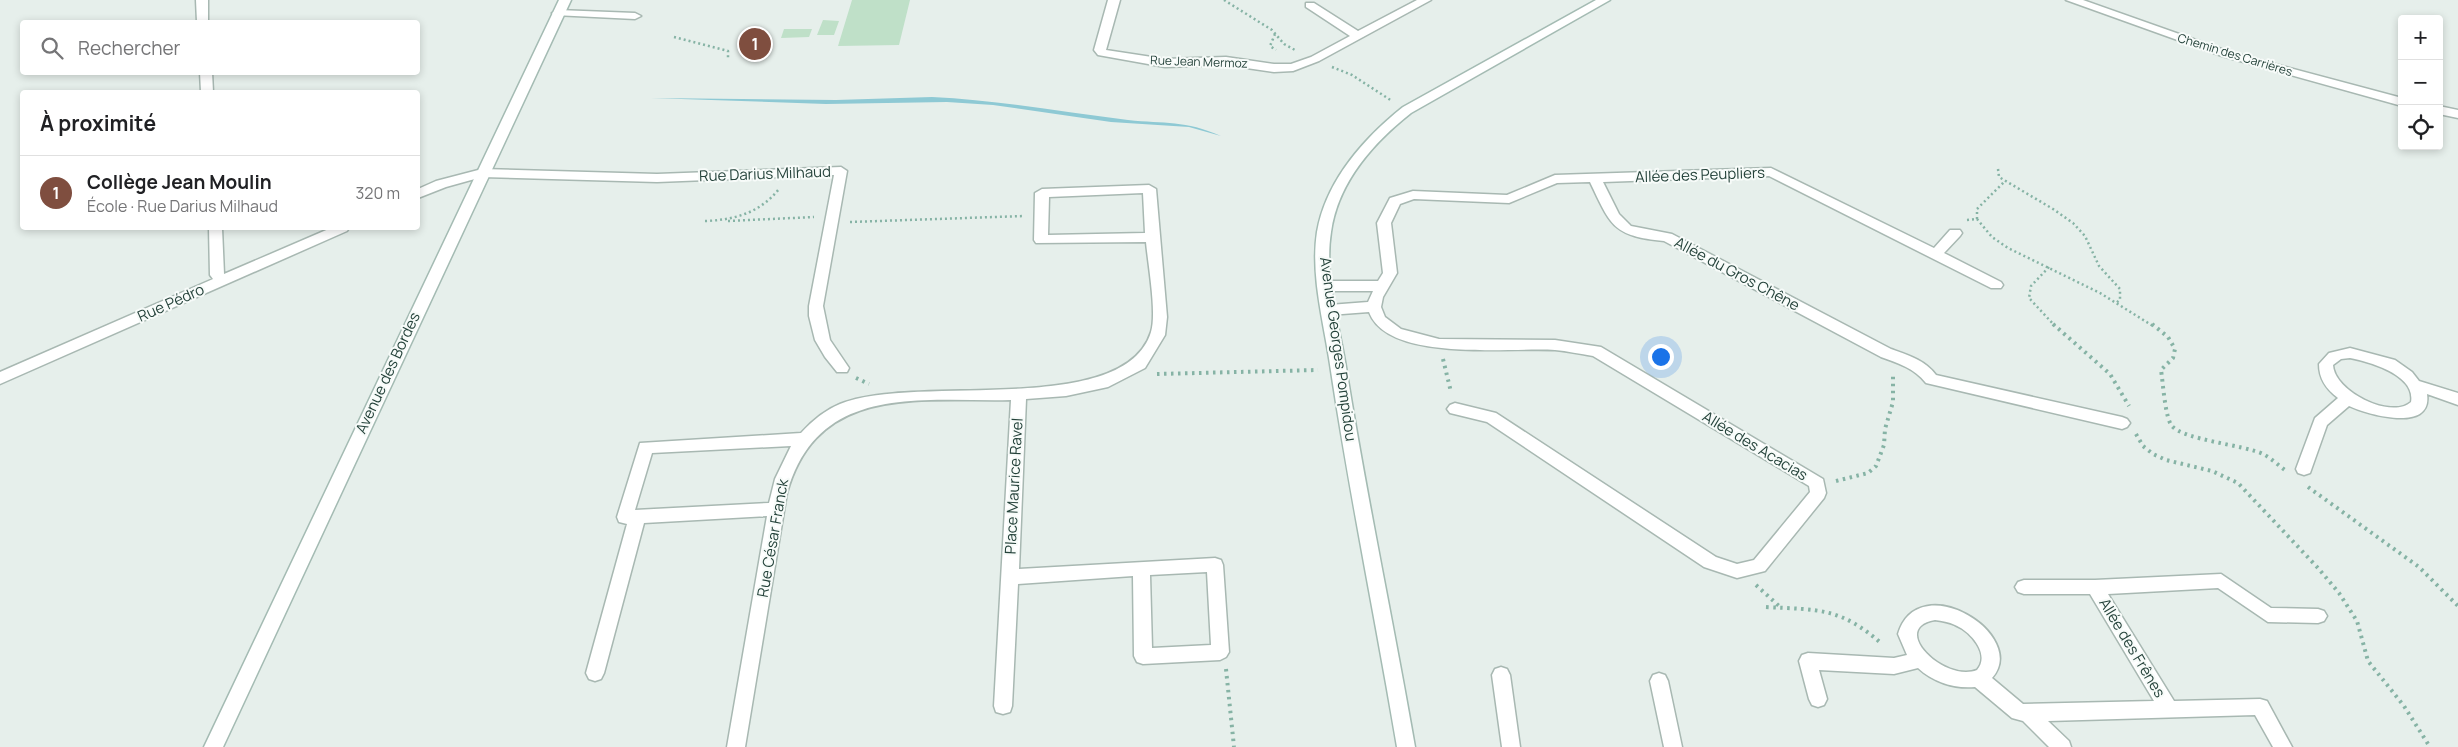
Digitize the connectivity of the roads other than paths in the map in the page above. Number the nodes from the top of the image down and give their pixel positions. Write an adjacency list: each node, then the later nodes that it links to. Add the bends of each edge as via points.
1 (202, 0): 9 (street)
2 (1114, 0): 10 (street, Rue Jean Mermoz, via 1100,50 1108,55 1136,60 1226,61 1274,68 1293,67)
3 (1425, 0): 10 (street, Rue Jean Mermoz)
4 (1604, 0): 26 (street, Avenue Georges Pompidou, via 1407,110 1387,125 1342,183 1333,205 1324,231)
5 (2072, 0): 13 (street, Chemin des Carrières, via 2226,54)
6 (1310, 5): 10 (street)
7 (561, 7): 8 (street); 16 (street, Avenue des Bordes)
8 (635, 16)
9 (203, 20)
10 (1358, 36)
11 (206, 75): 12 (street)
12 (207, 90)
13 (2398, 101)
14 (2443, 111): 15 (street)
15 (2458, 114)
16 (482, 173): 18 (street); 30 (street, Rue Darius Milhaud, via 657,178 841,171 816,306 821,340); 56 (street, Avenue des Bordes)
17 (1595, 178): 23 (street, Allée des Peupliers, via 1771,172); 27 (street, via 1555,179 1509,199 1413,195 1395,201 1384,224 1390,273); 37 (street, Allée du Gros Chêne, via 1618,226 1637,235 1667,237 1894,356 1912,362 1925,370 1931,379)
18 (420, 193)
19 (215, 230): 24 (street, via 217,275)
20 (337, 230): 24 (street, Rue Pédro)
21 (1955, 232): 23 (street)
22 (1153, 237): 22 (street, via 1148,188 1042,193 1041,240); 33 (street, via 1160,324 1158,335 1143,362 1126,375 1105,383)
23 (1935, 255): 25 (street, Allée des Peupliers)
24 (221, 280): 31 (street, Rue Pédro)
25 (1996, 285)
26 (1325, 286): 27 (street); 29 (street, Avenue Georges Pompidou)
27 (1382, 286): 28 (street)
28 (1374, 307): 29 (street); 36 (street, Allée des Acacias, via 1379,320 1396,333 1440,344 1555,345 1596,351 1817,483 1818,493 1760,566 1744,571 1728,569 1710,562 1491,417)
29 (1329, 310): 58 (street, Avenue Georges Pompidou)
30 (842, 368)
31 (0, 378)
32 (2415, 385): 34 (street, via 2420,395 2419,404 2405,413 2375,410); 34 (street, via 2393,366 2377,358 2338,354 2326,364 2326,376); 35 (street)
33 (1019, 395): 38 (street, Rue César Franck, via 899,397 862,402 830,417); 43 (street, Place Maurice Ravel)
34 (2348, 398): 39 (street, via 2320,422)
35 (2458, 399)
36 (1455, 409)
37 (2128, 425)
38 (805, 439): 40 (street, Rue César Franck, via 789,460); 41 (street, via 646,447 625,518)
39 (2297, 472)
40 (777, 508): 41 (street); 57 (street, Rue César Franck)
41 (637, 517): 48 (street)
42 (1141, 568): 42 (street, Place Maurice Ravel, via 1143,656 1220,652 1215,565); 43 (street, Place Maurice Ravel)
43 (1010, 577): 53 (street, Place Maurice Ravel)
44 (2024, 587): 45 (street, Allée des Frênes)
45 (2095, 587): 46 (street, Allée des Frênes, via 2221,581 2268,615); 54 (street, Allée des Frênes)
46 (2318, 616)
47 (1919, 660): 50 (street, via 1945,677 1965,681); 50 (street, via 1908,640 1911,624 1919,617 1935,613 1949,615 1972,626 1989,648 1991,660 1988,670); 52 (street, via 1894,666 1808,660)
48 (595, 673)
49 (1501, 675): 59 (street)
50 (1978, 678): 55 (street, via 2018,712)
51 (1660, 681): 60 (street)
52 (1818, 699)
53 (1003, 706)
54 (2169, 710): 55 (street, Allée des Frênes); 62 (street, Allée des Frênes, via 2260,707)
55 (2028, 713): 61 (street)
56 (213, 747)
57 (736, 747)
58 (1406, 747)
59 (1511, 747)
60 (1673, 747)
61 (2062, 747)
62 (2284, 747)

